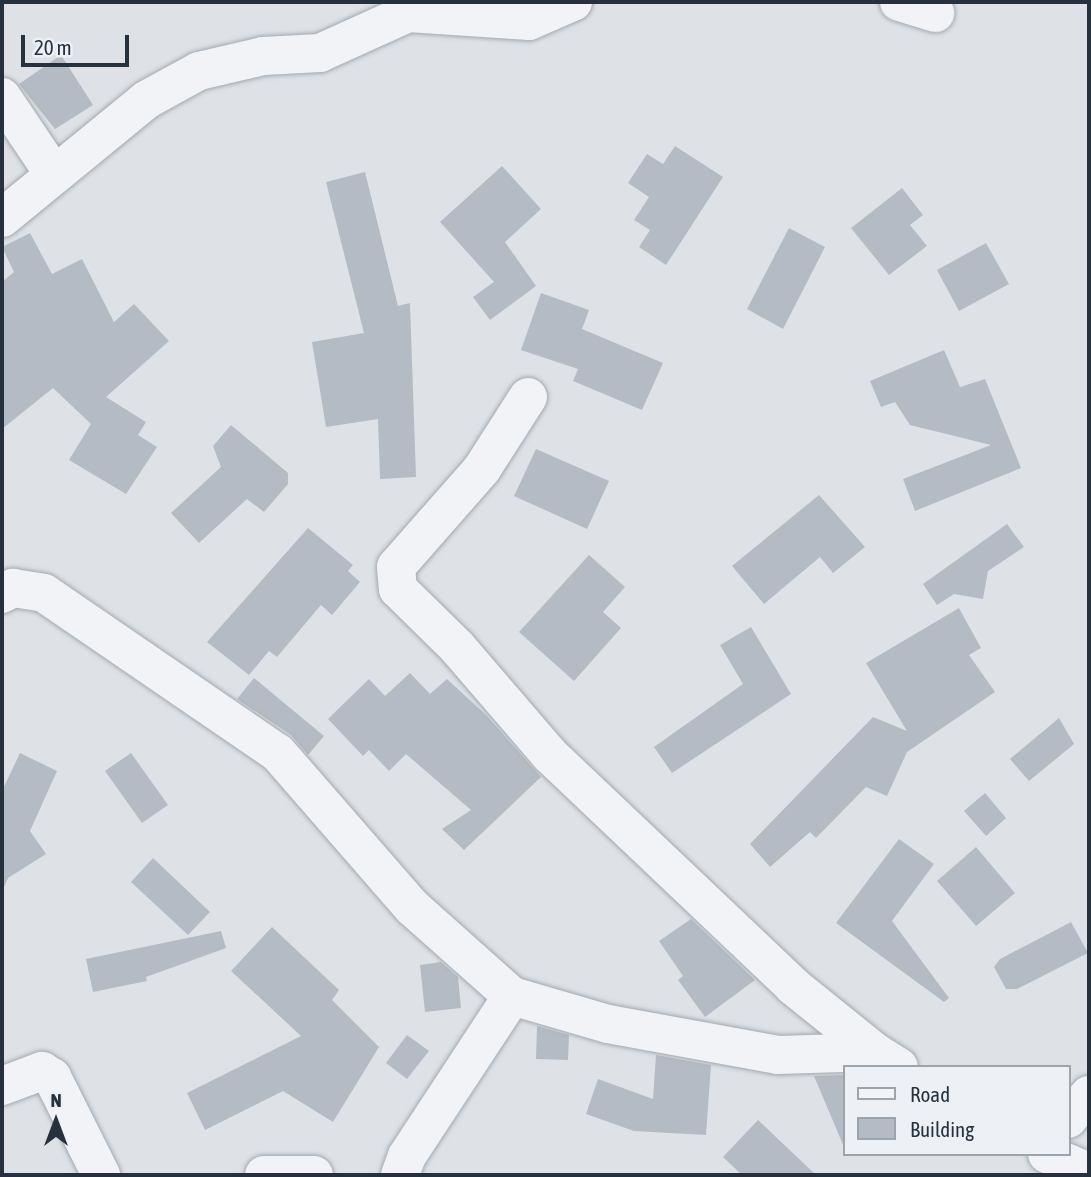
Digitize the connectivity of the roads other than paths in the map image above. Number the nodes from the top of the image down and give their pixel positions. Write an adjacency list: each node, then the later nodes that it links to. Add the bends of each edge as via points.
1 (573, 2): 3 (street, via 529,21 408,13 320,53 262,57 199,71 146,100)
2 (2, 97): 3 (street)
3 (54, 173): 4 (street)
4 (2, 218)
5 (528, 397): 8 (street, via 482,469 397,567 398,589 457,647 550,755 793,986)
6 (5, 582): 7 (street, via 44,593 278,753 412,907)
7 (512, 996): 8 (street, via 608,1024 778,1055); 17 (street, via 407,1156)
8 (887, 1060)
9 (2, 1086): 14 (street, via 42,1071 52,1077)
10 (1089, 1095): 11 (street)
11 (1070, 1117)
12 (1052, 1156): 13 (street)
13 (1089, 1172)
14 (101, 1175)
15 (264, 1175): 16 (street)
16 (314, 1175)
17 (400, 1175)

